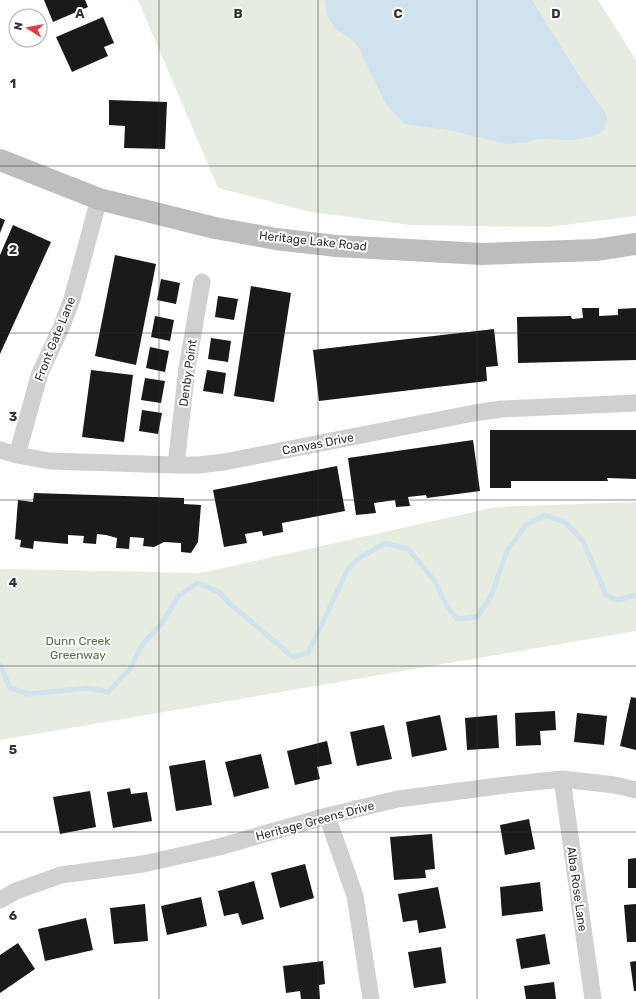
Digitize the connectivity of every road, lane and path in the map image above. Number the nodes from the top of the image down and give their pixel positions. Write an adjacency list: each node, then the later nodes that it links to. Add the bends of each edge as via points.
1 (0, 160): 2 (main road, Heritage Lake Road)
2 (99, 199): 3 (main road, Heritage Lake Road, via 215,228 336,246 482,254 596,250); 7 (street, Front Gate Lane, via 72,299 40,373)
3 (636, 244)
4 (202, 282): 8 (street, Denby Point)
5 (636, 403): 8 (street, Canvas Drive, via 502,409 224,462)
6 (0, 450): 7 (street, Canvas Drive)
7 (17, 455): 8 (street, Canvas Drive, via 49,461)
8 (176, 465)
9 (562, 779): 10 (street, Heritage Greens Drive); 11 (street, Heritage Greens Drive, via 398,799); 14 (street, Alba Rose Lane)
10 (636, 790)
11 (327, 816): 12 (street, Heritage Greens Drive, via 219,847 158,861 61,875 16,890); 13 (street, via 355,896)
12 (0, 900)
13 (371, 999)
14 (593, 999)

